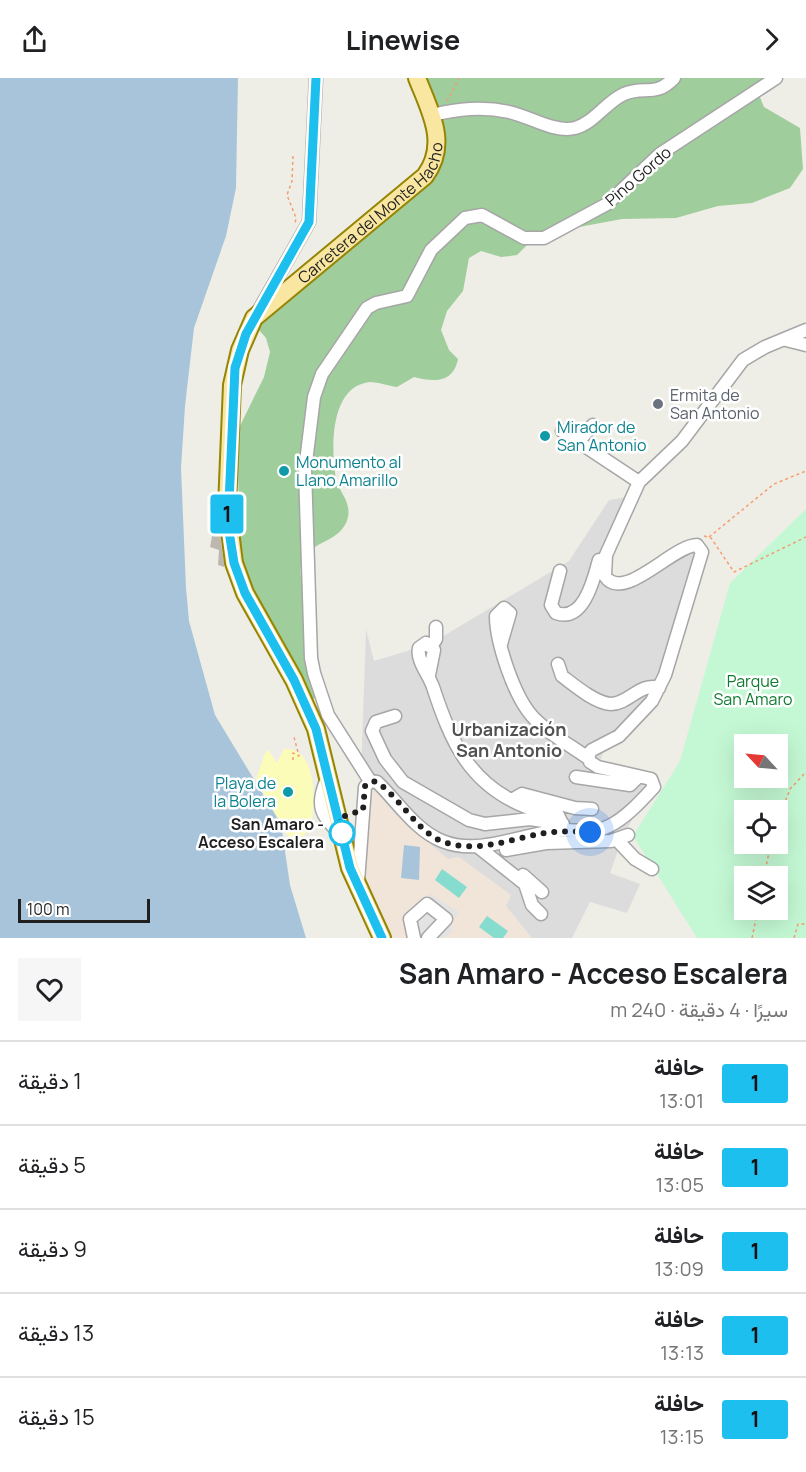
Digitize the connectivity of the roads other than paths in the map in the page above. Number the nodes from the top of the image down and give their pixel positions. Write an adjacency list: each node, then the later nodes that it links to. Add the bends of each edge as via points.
1 (316, 78): 6 (street, via 309,222)
2 (417, 78): 5 (main road, Carretera del Monte Hacho)
3 (674, 78): 5 (street, via 661,89 622,95 574,128 485,108)
4 (776, 78): 24 (street, Pino Gordo, via 660,154 607,204 544,238 524,238 482,215 465,218 426,256 407,296 367,309 322,374 314,398 305,470 311,658 328,715)
5 (436, 114): 6 (main road, Carretera del Monte Hacho, via 438,144 425,176)
6 (254, 318): 32 (main road, Carretera del Monte Hacho, via 240,351 232,385 227,507 230,543 245,593 306,703 316,729)
7 (806, 330): 8 (street)
8 (786, 340): 9 (street); 13 (street, via 743,360 682,441)
9 (806, 345)
10 (593, 425): 12 (street)
11 (562, 431): 12 (street)
12 (578, 442): 13 (street)
13 (639, 482): 14 (street)
14 (606, 555): 15 (street, via 600,558 594,581 580,606 565,614 556,612 551,605); 19 (street, via 605,576 619,585 687,546 697,545 701,549 698,570)
15 (560, 571)
16 (436, 627): 25 (street, via 436,639 432,645 423,645 418,654 443,721 465,762 488,785)
17 (501, 644): 21 (street, via 528,712)
18 (558, 664): 19 (street, via 562,676 605,703 621,702 646,687)
19 (659, 688): 21 (street, via 629,727 592,750)
20 (396, 716): 27 (street, via 376,722 372,731 390,768 411,788 477,823 522,819)
21 (588, 758): 23 (street, via 598,767)
22 (576, 777): 23 (street, via 630,785)
23 (638, 777): 27 (street, via 651,779 654,787 617,822 590,832)
24 (370, 781): 29 (street, via 377,782 430,835 451,844); 32 (street, via 365,786)
25 (512, 800): 26 (street, via 522,794); 27 (street, via 534,810 554,813)
26 (592, 809)
27 (564, 827): 28 (street)
28 (545, 838): 29 (street); 30 (street); 31 (street, via 623,838 635,859)
29 (482, 845): 33 (street); 34 (street, via 525,884 532,905)
30 (506, 850)
31 (652, 869)
32 (357, 889): 35 (main road, Carretera del Monte Hacho)
33 (542, 892)
34 (541, 914)
35 (382, 938)
36 (414, 938): 37 (street, via 410,919 428,904 446,919)
37 (428, 938)

